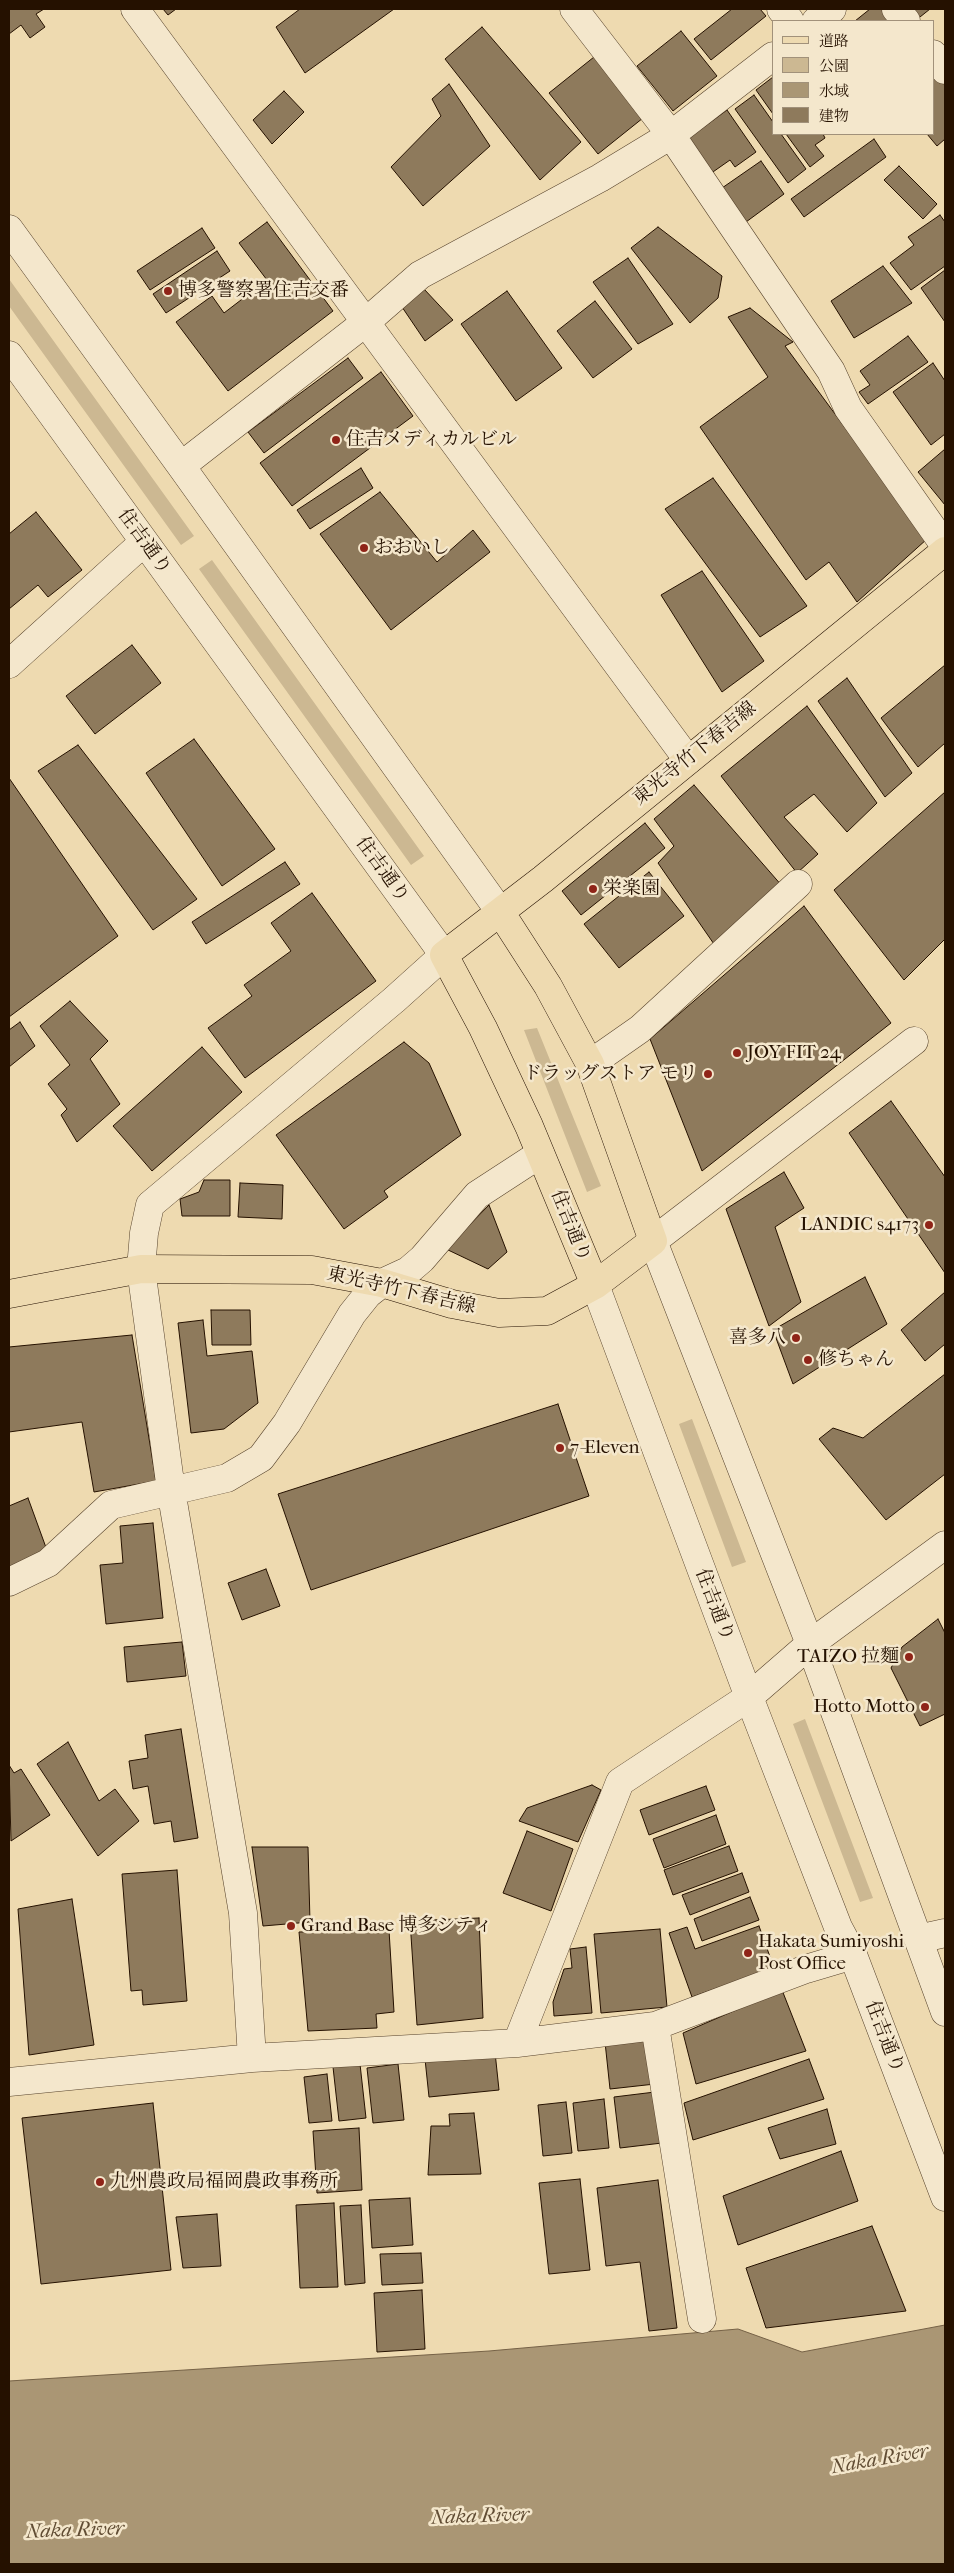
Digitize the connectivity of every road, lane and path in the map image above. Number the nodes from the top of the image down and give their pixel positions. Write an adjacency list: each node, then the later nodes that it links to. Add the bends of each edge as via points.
1 (135, 9): 14 (street)
2 (574, 9): 12 (street)
3 (781, 9): 6 (street)
4 (832, 9): 7 (street)
5 (896, 9): 8 (street)
6 (789, 20)
7 (817, 20)
8 (905, 20)
9 (934, 55): 11 (street)
10 (772, 57): 12 (street)
11 (945, 70)
12 (671, 135): 14 (street, via 600,178 420,275); 18 (street, via 831,371 848,408)
13 (9, 229): 16 (street)
14 (366, 322): 16 (street); 21 (street)
15 (9, 355): 17 (street, 住吉通り)
16 (181, 466): 23 (street)
17 (144, 542): 20 (street); 24 (street, 住吉通り)
18 (945, 546)
19 (945, 551): 21 (main road, 東光寺竹下春吉線)
20 (9, 664)
21 (688, 760): 23 (main road, 東光寺竹下春吉線)
22 (798, 884): 26 (street, via 640,1029)
23 (500, 913): 24 (main road, 東光寺竹下春吉線); 26 (main road, via 548,986)
24 (444, 956): 27 (main road, 住吉通り, via 483,1028); 29 (street, via 150,1206)
25 (914, 1041): 28 (street)
26 (590, 1064): 28 (main road)
27 (540, 1154): 30 (street, via 477,1195 422,1260 408,1271); 31 (main road, 住吉通り)
28 (654, 1241): 31 (main road, 東光寺竹下春吉線); 36 (street)
29 (142, 1268): 30 (main road, 東光寺竹下春吉線, via 312,1270); 32 (main road, 東光寺竹下春吉線); 33 (street)
30 (382, 1283): 31 (main road, 東光寺竹下春吉線, via 452,1304 499,1313 547,1311); 33 (street, via 352,1314 287,1423 261,1458 227,1478)
31 (595, 1285): 37 (street, 住吉通り)
32 (9, 1294)
33 (171, 1490): 35 (street, via 111,1504 48,1563); 44 (street, via 243,1913)
34 (945, 1545): 36 (street)
35 (9, 1582)
36 (810, 1644): 37 (street); 39 (street)
37 (749, 1697): 40 (street, 住吉通り, via 838,1927); 43 (street, via 620,1782)
38 (945, 1933): 39 (street)
39 (918, 1939): 41 (street)
40 (853, 1955): 42 (street, via 806,1969); 46 (street, 住吉通り)
41 (945, 2012)
42 (655, 2026): 43 (street); 47 (street)
43 (517, 2043): 44 (street)
44 (252, 2058): 45 (street)
45 (9, 2082)
46 (945, 2197)
47 (702, 2319)

